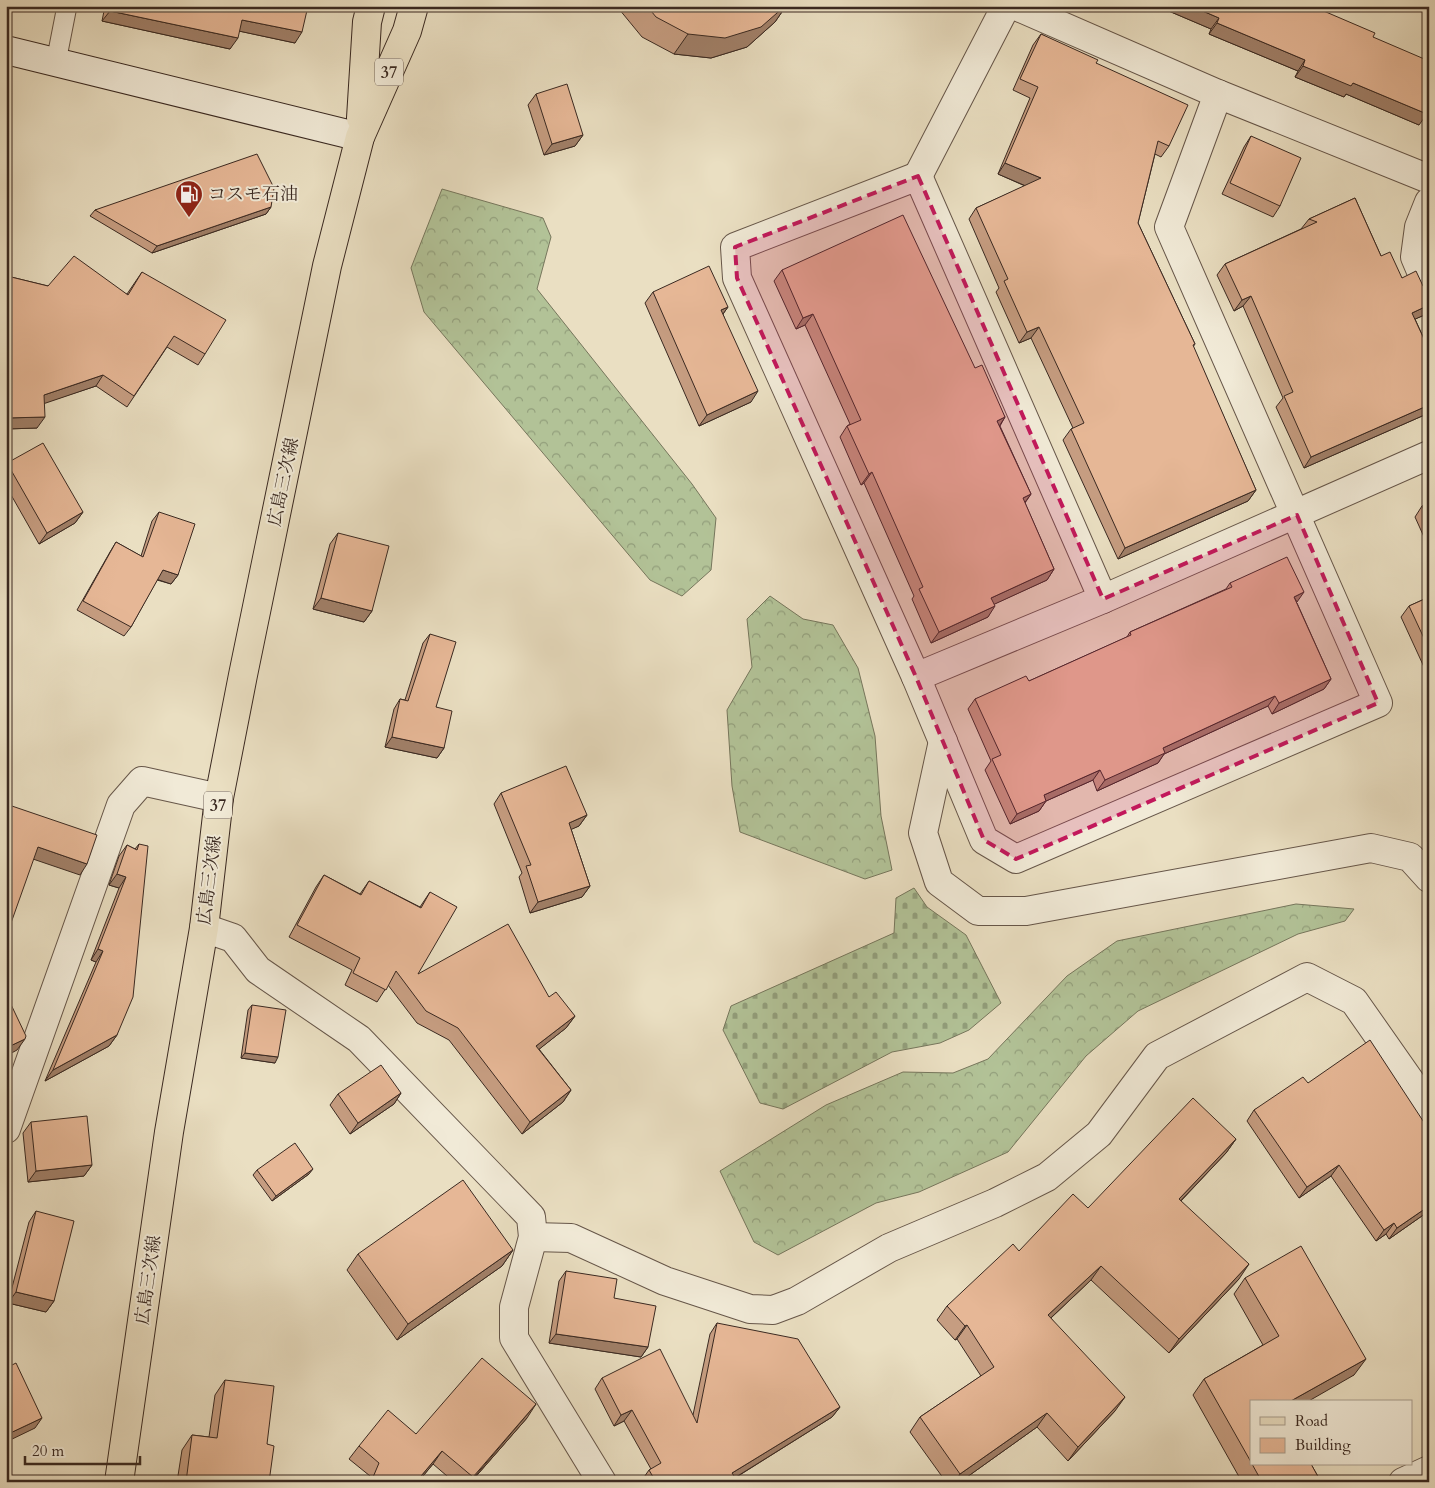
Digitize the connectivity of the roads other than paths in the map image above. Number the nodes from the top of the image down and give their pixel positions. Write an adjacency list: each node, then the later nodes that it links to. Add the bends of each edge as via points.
1 (68, 6): 7 (lane)
2 (371, 6): 9 (main road, 広島三次線 / 37)
3 (414, 6): 9 (main road, 広島三次線 / 37, via 407,32)
4 (1006, 6): 10 (street)
5 (1016, 6): 8 (street)
6 (6, 50): 7 (street)
7 (56, 62): 9 (street)
8 (1218, 94): 11 (street); 15 (street, via 1169,227)
9 (360, 137): 19 (main road, 広島三次線 / 37, via 327,266)
10 (918, 176): 16 (street); 17 (street, via 735,247 737,278)
11 (1429, 180)
12 (1429, 202): 13 (street, via 1414,257)
13 (1429, 290)
14 (1429, 455): 15 (street)
15 (1297, 515): 16 (street); 18 (street, via 1378,703 1016,859 984,840)
16 (1103, 599): 17 (street)
17 (916, 677): 18 (street)
18 (943, 742): 20 (street, via 923,833 939,882 978,911 1026,912 1371,848 1410,857)
19 (219, 798): 21 (main road, 広島三次線 / 37); 23 (street, via 142,781 121,805)
20 (1429, 878)
21 (204, 928): 24 (street, via 232,938 258,970 359,1039 531,1217); 26 (main road, 広島三次線 / 37, via 169,1132)
22 (1429, 1108): 24 (street, via 1354,1001 1307,977 1157,1056 1099,1134 1047,1176 995,1204 889,1248 797,1301 773,1310 750,1309 665,1281 571,1238)
23 (6, 1129)
24 (533, 1237): 27 (street, via 514,1307 514,1338)
25 (1429, 1470): 28 (street)
26 (119, 1482)
27 (602, 1482)
28 (1403, 1482)

